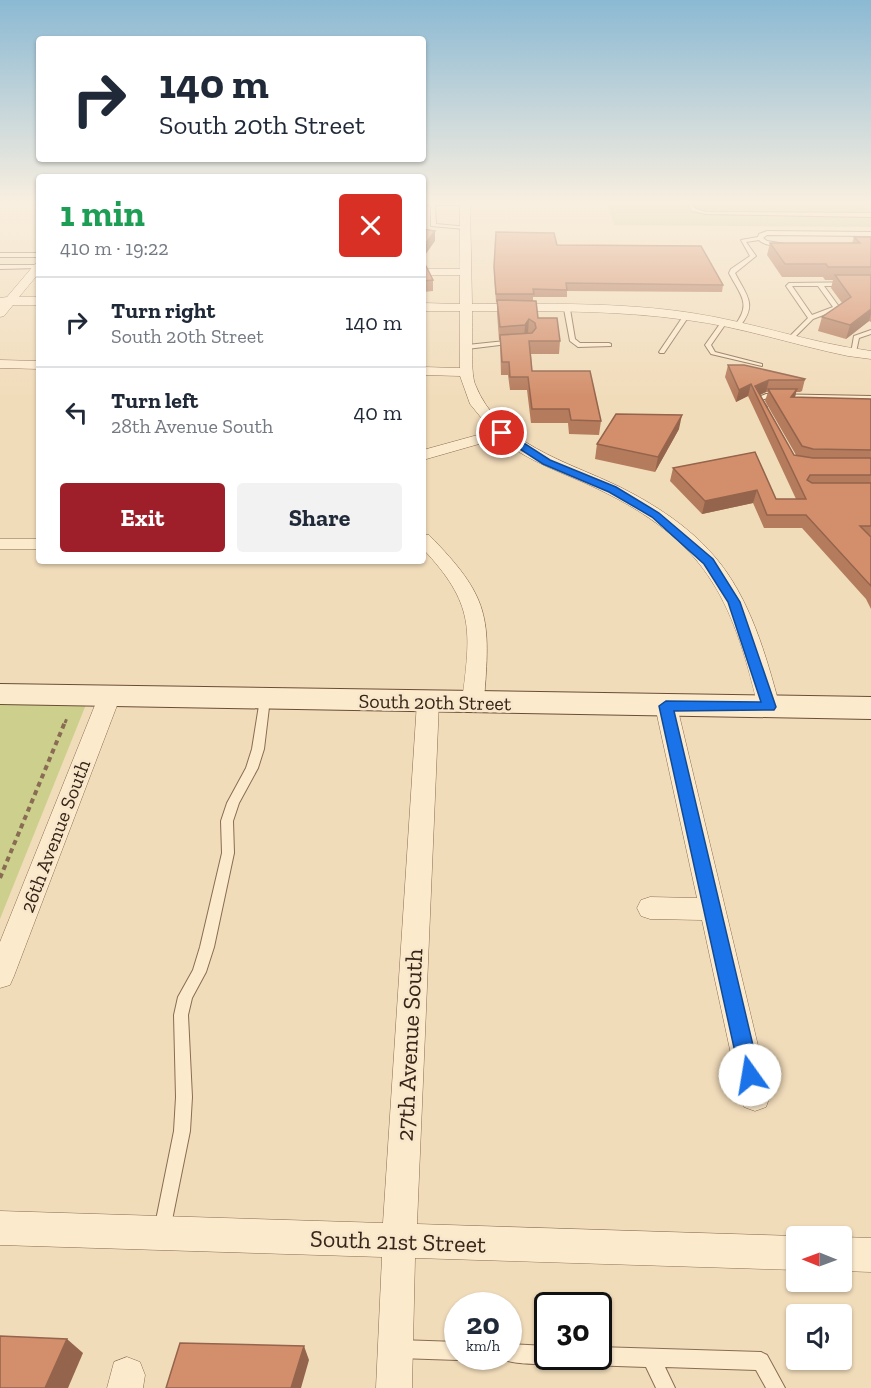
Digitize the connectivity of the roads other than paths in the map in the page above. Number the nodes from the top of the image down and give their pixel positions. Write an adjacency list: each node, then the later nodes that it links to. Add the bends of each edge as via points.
1 (443, 268): 5 (street)
2 (460, 268): 12 (street)
3 (736, 268): 18 (lane, via 732,273 748,307 747,316)
4 (36, 270): 9 (street)
5 (426, 271)
6 (820, 284): 7 (lane); 16 (lane, via 837,308); 16 (lane, via 789,286)
7 (867, 284): 8 (lane)
8 (871, 294)
9 (5, 301): 10 (street); 14 (street)
10 (36, 301)
11 (426, 307): 12 (street)
12 (465, 307): 13 (street); 23 (street)
13 (567, 309): 15 (street); 22 (lane, via 572,340 578,345)
14 (0, 313)
15 (686, 316): 17 (street); 24 (lane)
16 (810, 318): 20 (lane)
17 (724, 322): 18 (street); 28 (lane, via 708,345 713,353)
18 (738, 325): 20 (street)
19 (871, 332): 25 (lane, via 856,337)
20 (790, 339): 25 (street)
21 (521, 342): 23 (lane)
22 (609, 345)
23 (467, 347): 30 (street)
24 (662, 352)
25 (865, 356)
26 (0, 364): 27 (street)
27 (36, 365)
28 (760, 365)
29 (426, 371): 30 (street)
30 (467, 372): 33 (street, via 472,396)
31 (871, 398): 32 (lane, via 766,396 758,399)
32 (769, 417)
33 (502, 433): 34 (street); 44 (street, via 547,462 612,489 656,515 709,562 734,602)
34 (426, 454)
35 (426, 542): 42 (street, via 471,600 476,625)
36 (0, 544): 37 (street)
37 (36, 544)
38 (0, 694): 39 (street, South 20th Street)
39 (110, 695): 40 (street, South 20th Street); 48 (street, 26th Avenue South)
40 (265, 699): 41 (street, South 20th Street); 51 (lane, via 252,768 227,821 226,865 207,947 181,1015 182,1131)
41 (428, 702): 42 (street, South 20th Street); 52 (street, 27th Avenue South)
42 (473, 702): 43 (street, South 20th Street)
43 (666, 706): 44 (street, South 20th Street); 47 (street)
44 (770, 707): 45 (street, South 20th Street)
45 (871, 708)
46 (650, 908): 47 (street)
47 (710, 909): 49 (street)
48 (0, 976)
49 (755, 1096)
50 (0, 1228): 51 (street, South 21st Street)
51 (162, 1233): 52 (street, South 21st Street)
52 (399, 1242): 53 (street, South 21st Street); 56 (street, 27th Avenue South)
53 (786, 1253)
54 (852, 1254): 55 (street)
55 (871, 1255)
56 (395, 1349): 57 (lane); 60 (street, 27th Avenue South)
57 (444, 1351)
58 (612, 1357): 59 (lane)
59 (651, 1358): 61 (lane); 62 (lane, via 761,1362)
60 (394, 1388)
61 (666, 1388)
62 (776, 1388)

